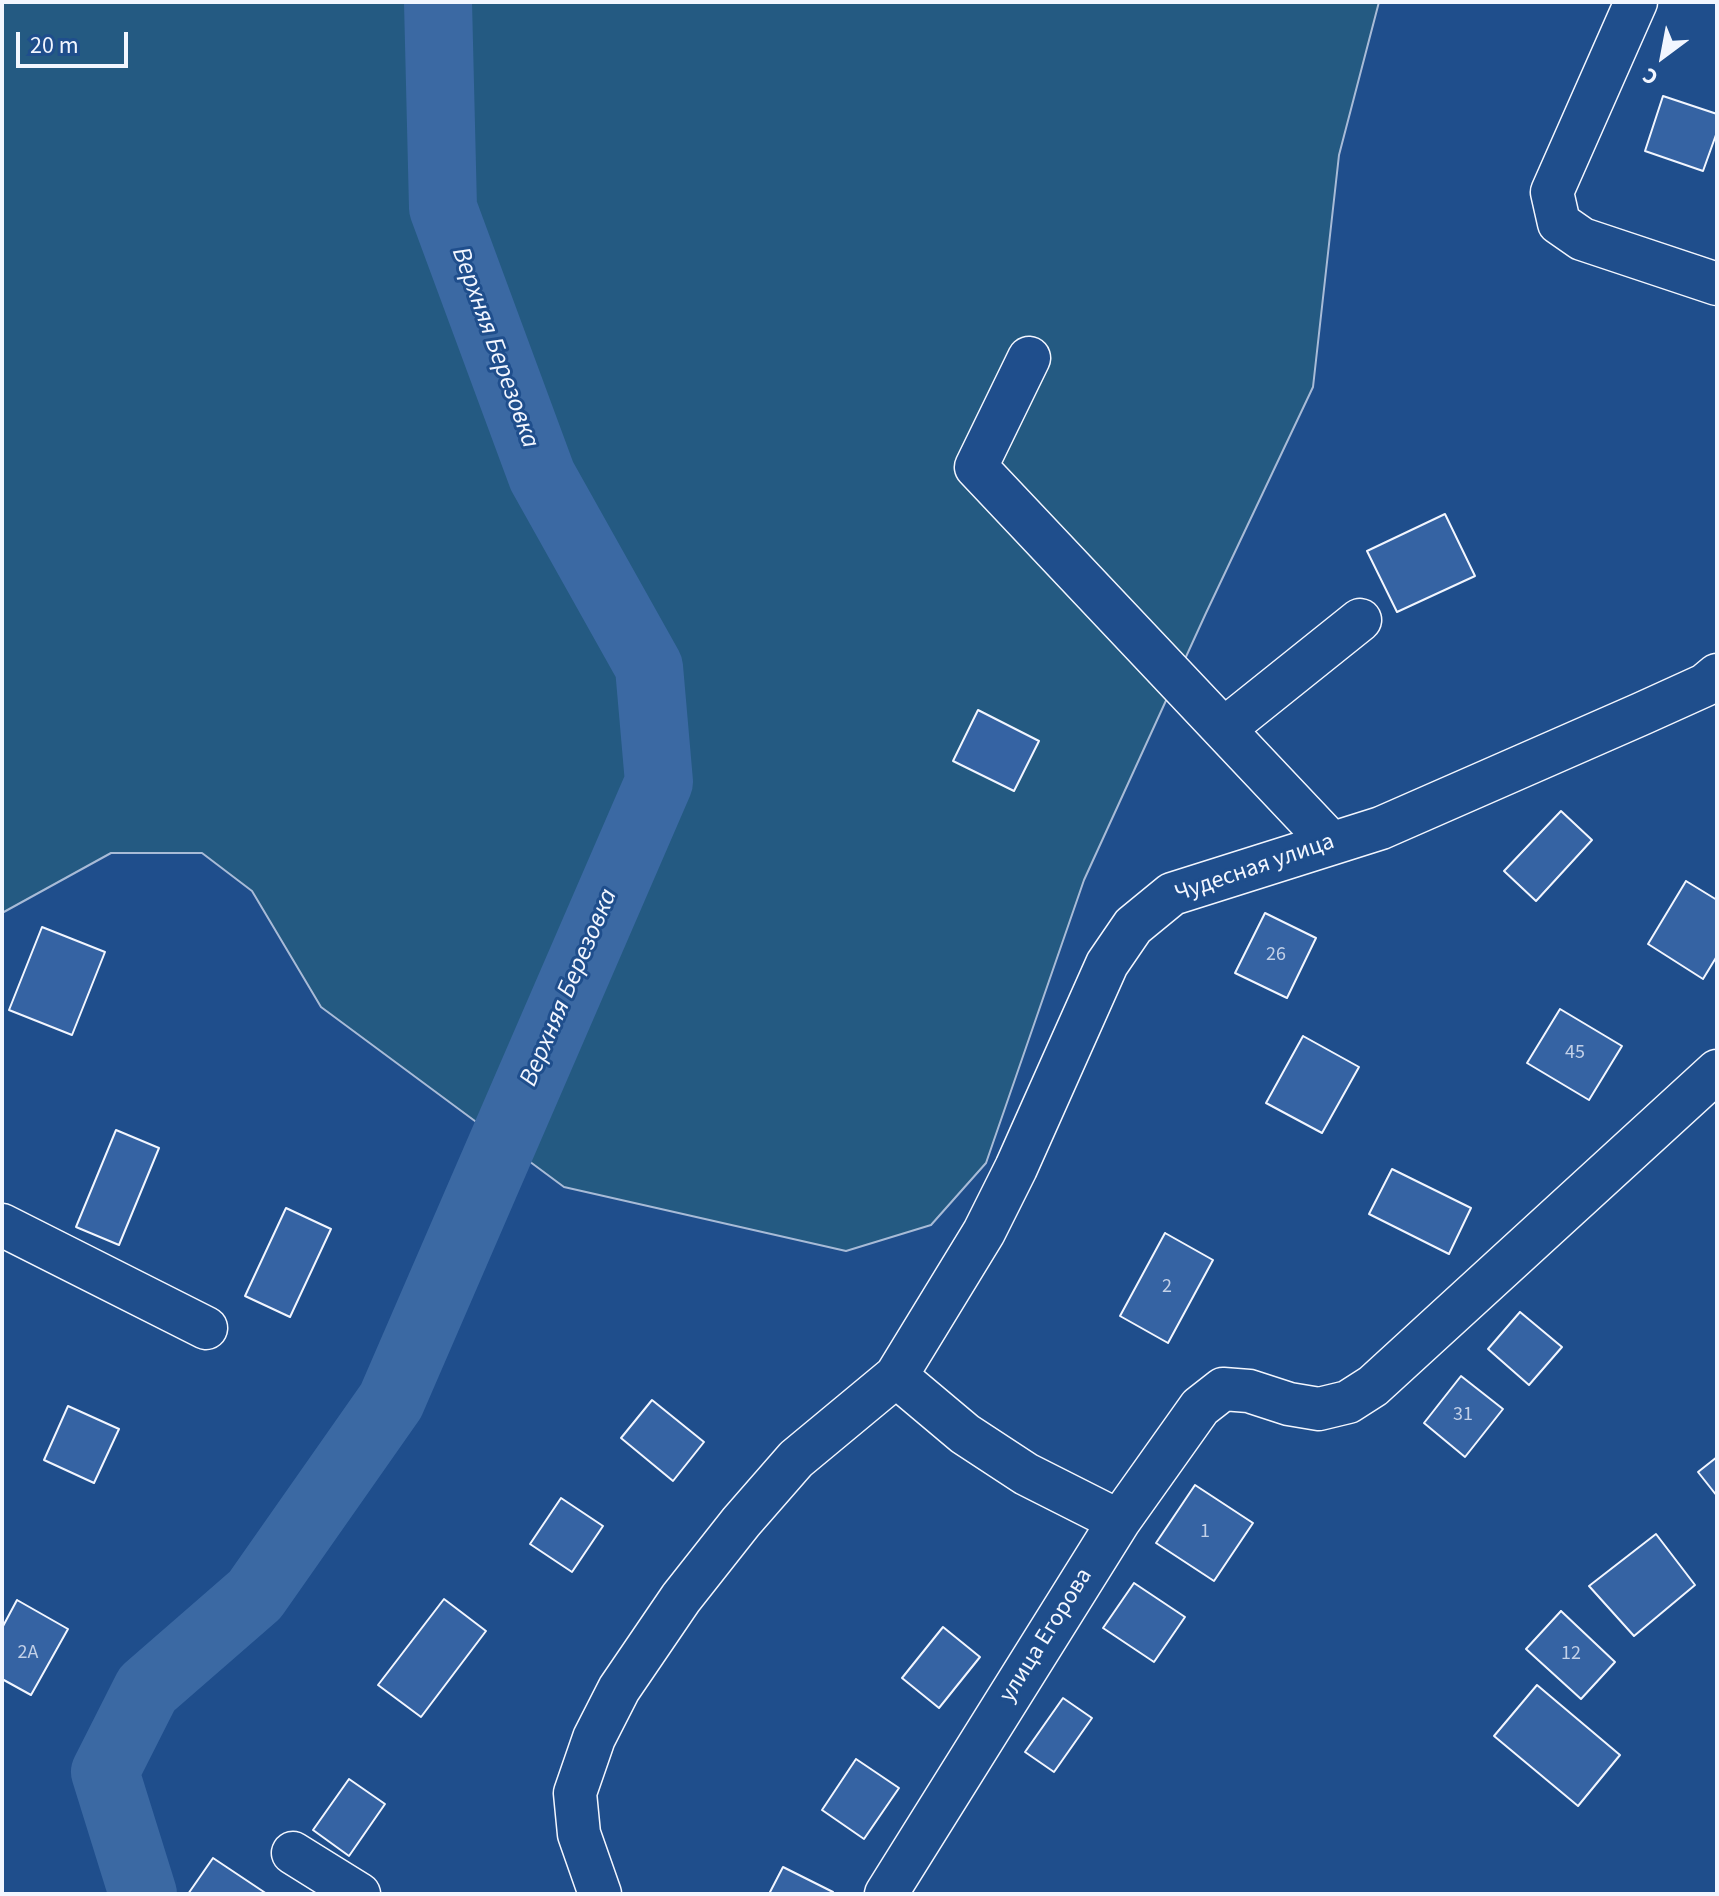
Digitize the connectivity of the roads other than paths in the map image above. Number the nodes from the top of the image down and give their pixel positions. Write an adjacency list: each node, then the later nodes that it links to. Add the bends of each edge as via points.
1 (1636, 2): 2 (street, via 1552,192 1559,223 1582,239)
2 (1717, 284)
3 (1029, 358): 6 (street, via 976,467)
4 (1360, 620): 6 (street)
5 (1717, 675): 7 (street, Чудесная улица, via 1705,685 1381,828)
6 (1224, 729): 7 (street)
7 (1331, 843): 11 (street, Чудесная улица, via 1172,894 1133,926 1107,964 984,1232)
8 (1717, 1071): 12 (street, улица Егорова, via 1373,1386 1348,1402 1319,1409 1223,1389 1200,1407)
9 (2, 1225): 10 (street)
10 (206, 1328)
11 (896, 1376): 12 (street, via 1026,1474); 15 (street, Чудесная улица, via 796,1459 681,1598 619,1689 575,1793 579,1834)
12 (1119, 1521): 16 (street, улица Егорова)
13 (293, 1853): 14 (street)
14 (359, 1894)
15 (600, 1894)
16 (886, 1894)

